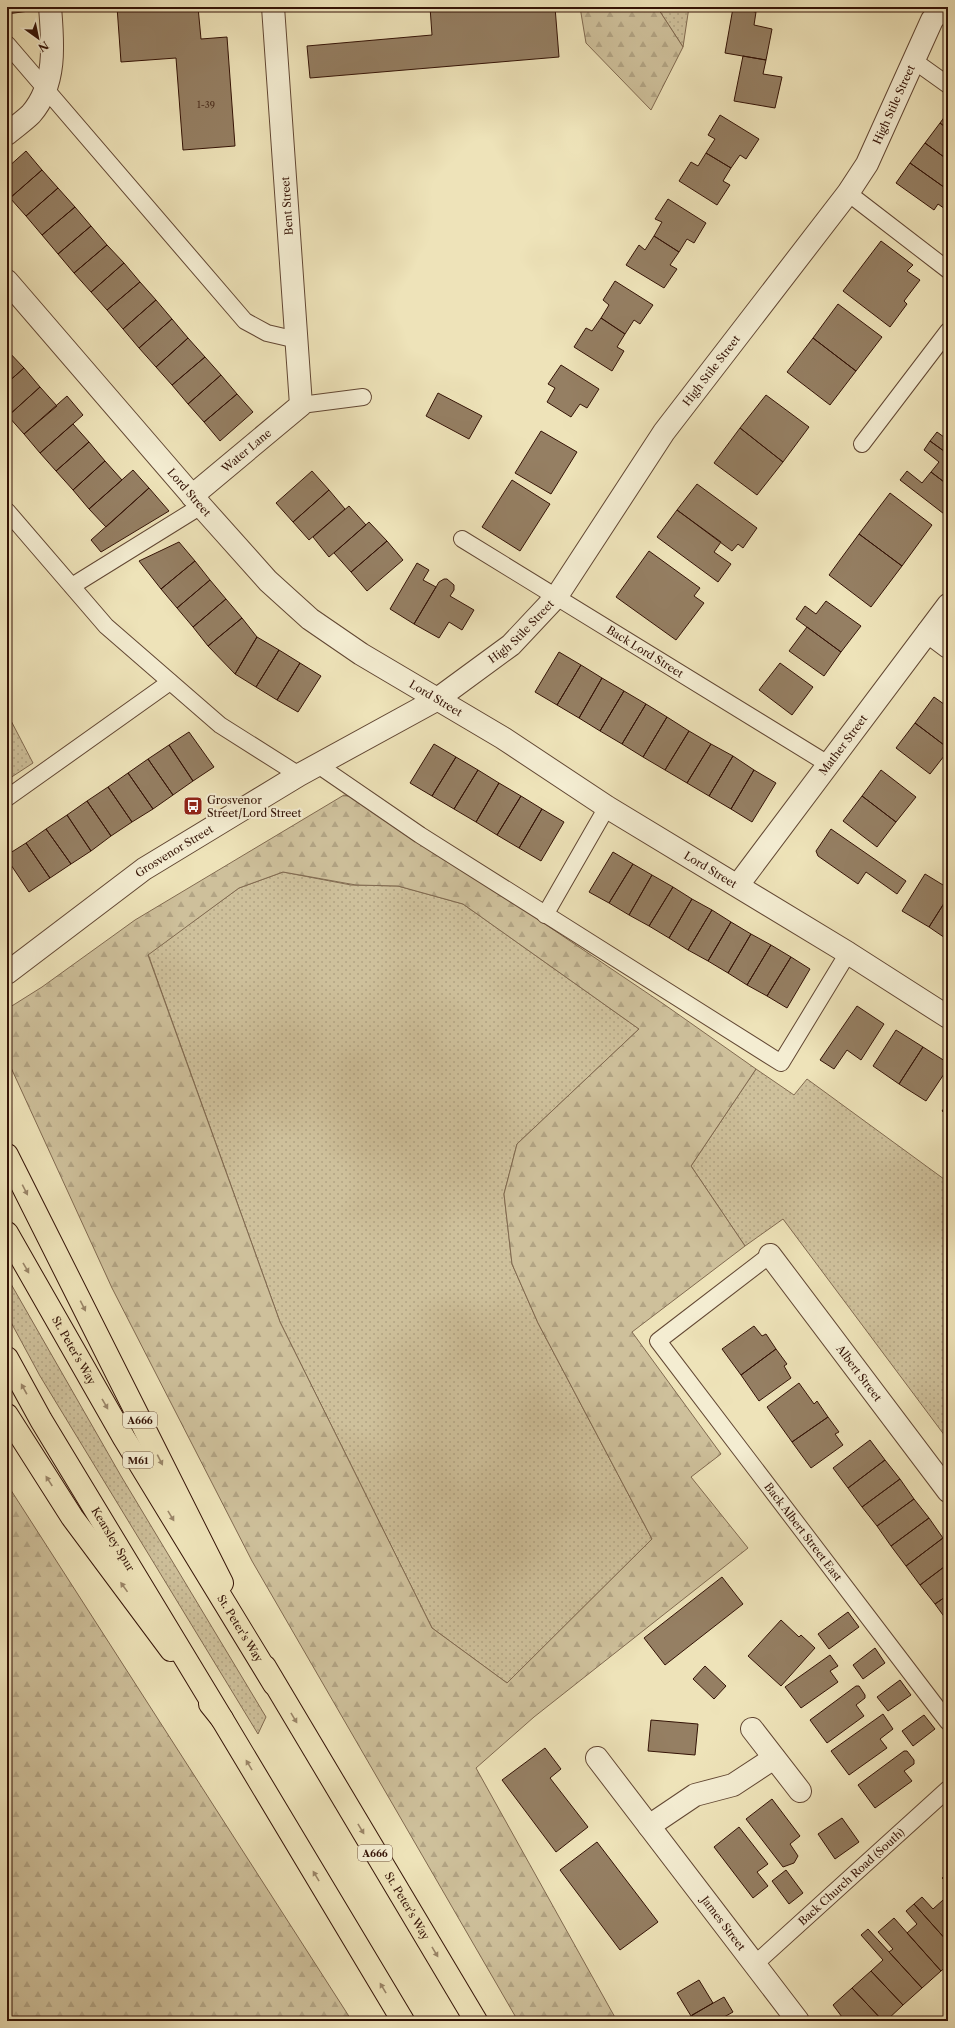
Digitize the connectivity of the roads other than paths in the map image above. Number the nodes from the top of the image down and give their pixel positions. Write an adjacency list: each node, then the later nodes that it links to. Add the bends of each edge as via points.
1 (50, 7): 7 (street, via 53,47)
2 (273, 7): 13 (street, Bent Street)
3 (943, 7): 5 (street, High Stile Street, via 932,20)
4 (7, 44): 7 (lane)
5 (913, 60): 6 (lane); 9 (street, High Stile Street, via 867,164)
6 (948, 85)
7 (46, 89): 8 (street, via 30,114); 13 (lane, via 245,321 266,333)
8 (7, 134)
9 (848, 192): 10 (lane); 21 (street, High Stile Street, via 664,432)
10 (948, 270)
11 (7, 281): 17 (street, Lord Street)
12 (948, 331): 16 (lane)
13 (297, 340): 15 (street, Bent Street)
14 (363, 397): 15 (lane)
15 (301, 404): 17 (street, Water Lane)
16 (862, 444)
17 (196, 501): 20 (lane); 26 (street, Lord Street, via 268,581 310,619)
18 (7, 511): 20 (lane)
19 (462, 539): 21 (lane, Back Lord Street)
20 (72, 586): 25 (lane, via 106,626)
21 (557, 596): 26 (street, High Stile Street, via 511,645); 27 (lane, Back Lord Street)
22 (948, 605): 23 (street, Mather Street)
23 (928, 632): 24 (street); 27 (street, Mather Street)
24 (948, 647)
25 (170, 682): 29 (lane, via 220,725); 30 (lane)
26 (436, 700): 28 (street, Grosvenor Street); 31 (street, Lord Street, via 503,738)
27 (828, 764): 32 (street, Mather Street)
28 (318, 765): 29 (street, Grosvenor Street); 33 (lane, via 420,835)
29 (299, 775): 35 (street, Grosvenor Street, via 144,869)
30 (7, 798)
31 (608, 807): 32 (street, Lord Street); 33 (lane)
32 (738, 885): 34 (street, Lord Street)
33 (545, 915): 34 (lane, via 780,1064)
34 (848, 953): 36 (street, Lord Street)
35 (7, 973)
36 (948, 1017)
37 (7, 1155): 43 (highway, A666, one-way to 43)
38 (7, 1233): 43 (highway, St. Peter's Way / M61, one-way to 43, via 124,1438)
39 (770, 1255): 42 (street, Albert Street); 45 (lane, Back Albert Street East, via 658,1341)
40 (7, 1358): 44 (highway, Kearsley Spur, one-way to 40, via 41,1420)
41 (7, 1415): 44 (highway, one-way to 41, via 72,1517)
42 (948, 1492)
43 (274, 1684): 54 (highway, St. Peter's Way / A666, one-way to 54)
44 (222, 1719): 53 (highway, one-way to 44)
45 (948, 1722)
46 (752, 1729): 48 (street)
47 (597, 1758): 51 (street, James Street)
48 (774, 1758): 50 (street); 51 (street, via 733,1785 695,1795)
49 (948, 1789): 52 (lane, Back Church Road (South))
50 (800, 1791)
51 (648, 1826): 52 (street, James Street)
52 (755, 1964): 55 (street, James Street)
53 (403, 2021)
54 (476, 2021)
55 (798, 2021)

